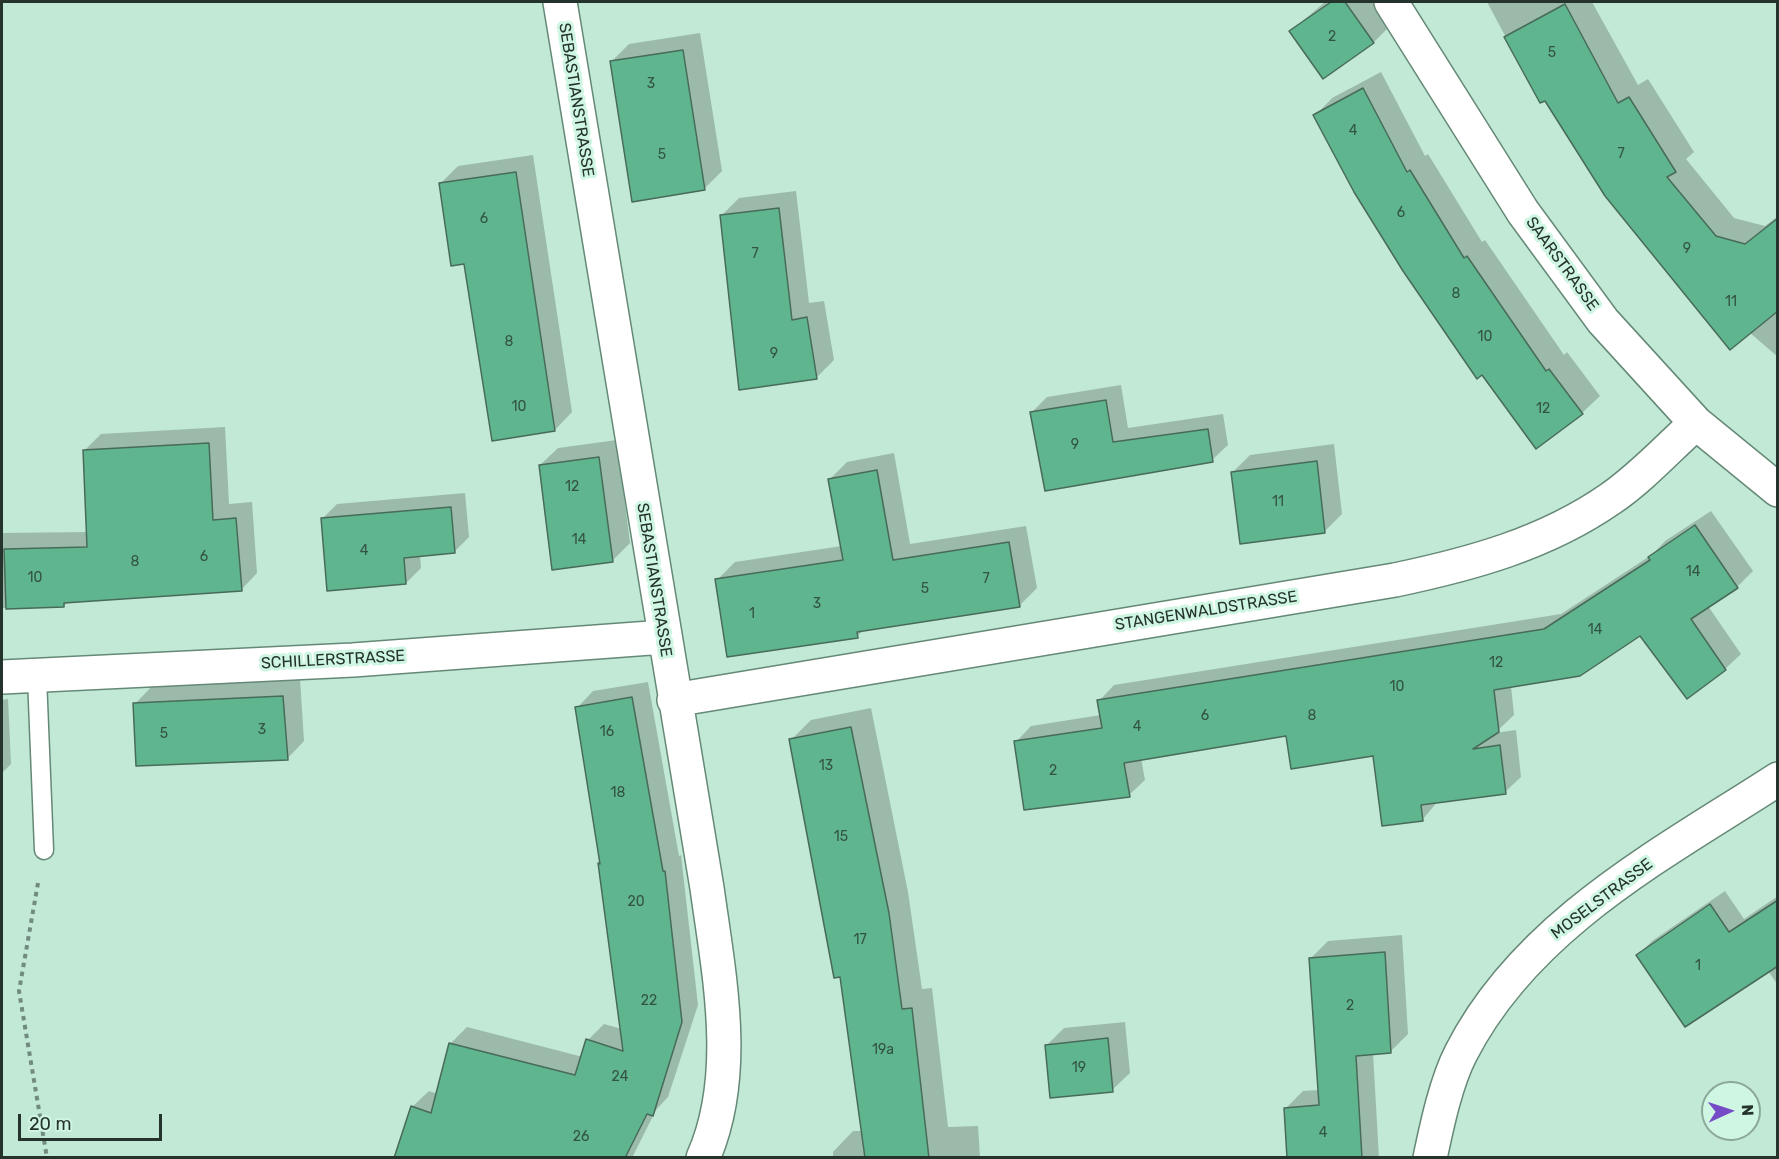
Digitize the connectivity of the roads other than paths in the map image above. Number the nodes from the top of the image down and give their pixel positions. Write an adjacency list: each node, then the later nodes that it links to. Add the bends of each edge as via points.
1 (560, 2): 5 (street, SEBASTIANSTRASSE)
2 (1391, 2): 3 (street, SAARSTRASSE, via 1523,212 1603,321)
3 (1696, 423): 4 (street, SAARSTRASSE); 8 (street, STANGENWALDSTRASSE, via 1610,499 1546,535 1473,563 1395,580)
4 (1778, 490)
5 (664, 637): 6 (street, SCHILLERSTRASSE, via 353,660); 8 (street, SEBASTIANSTRASSE)
6 (37, 676): 7 (street, SCHILLERSTRASSE); 10 (lane)
7 (2, 677)
8 (674, 700): 11 (street, SEBASTIANSTRASSE, via 721,993 722,1080)
9 (1778, 779): 12 (street, MOSELSTRASSE, via 1610,889 1544,942 1490,1003 1460,1054)
10 (44, 850)
11 (703, 1158)
12 (1430, 1158)

